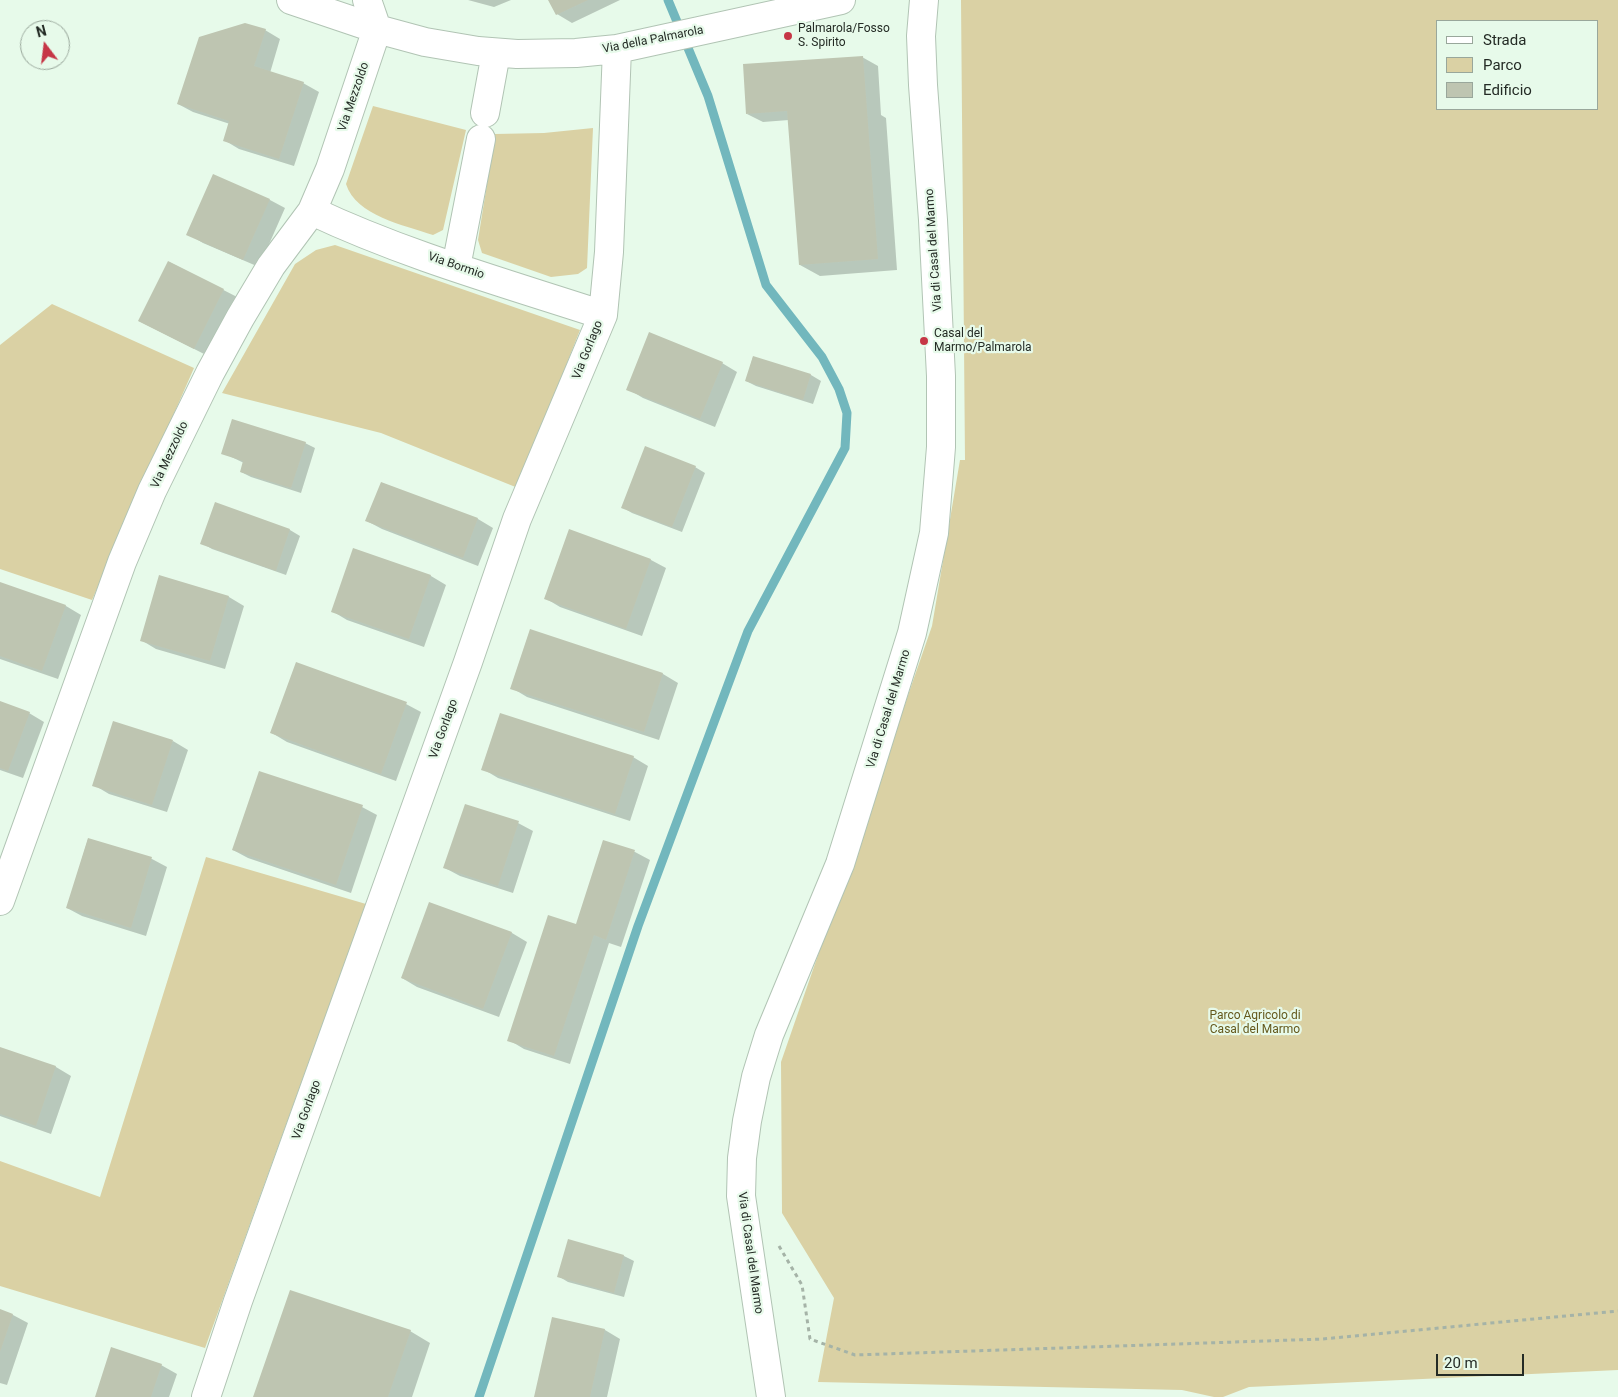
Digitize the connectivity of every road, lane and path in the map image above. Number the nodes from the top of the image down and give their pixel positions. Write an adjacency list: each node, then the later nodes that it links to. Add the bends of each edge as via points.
1 (291, 0): 5 (street, Via della Palmarola)
2 (367, 0): 5 (street)
3 (924, 0): 15 (street, Via di Casal del Marmo, via 923,85 941,376 940,456 934,533 912,633 840,864 769,1035 747,1121 741,1196)
4 (827, 1): 6 (street, Via della Palmarola)
5 (377, 29): 7 (street, Via della Palmarola, via 454,48); 8 (street, Via Mezzoldo, via 330,169)
6 (617, 49): 7 (street, Via della Palmarola, via 550,54); 10 (street, Via Gorlago, via 609,252)
7 (496, 53): 9 (street)
8 (312, 211): 9 (street, Via Bormio, via 342,226); 11 (street, Via Mezzoldo, via 271,266 240,318 152,491 122,562)
9 (456, 267): 10 (street, Via Bormio)
10 (603, 315): 14 (street, Via Gorlago, via 517,519)
11 (0, 901)
12 (775, 1239): 13 (path, via 802,1285 810,1339 855,1355 1323,1339)
13 (1618, 1311)
14 (206, 1397)
15 (771, 1397)

